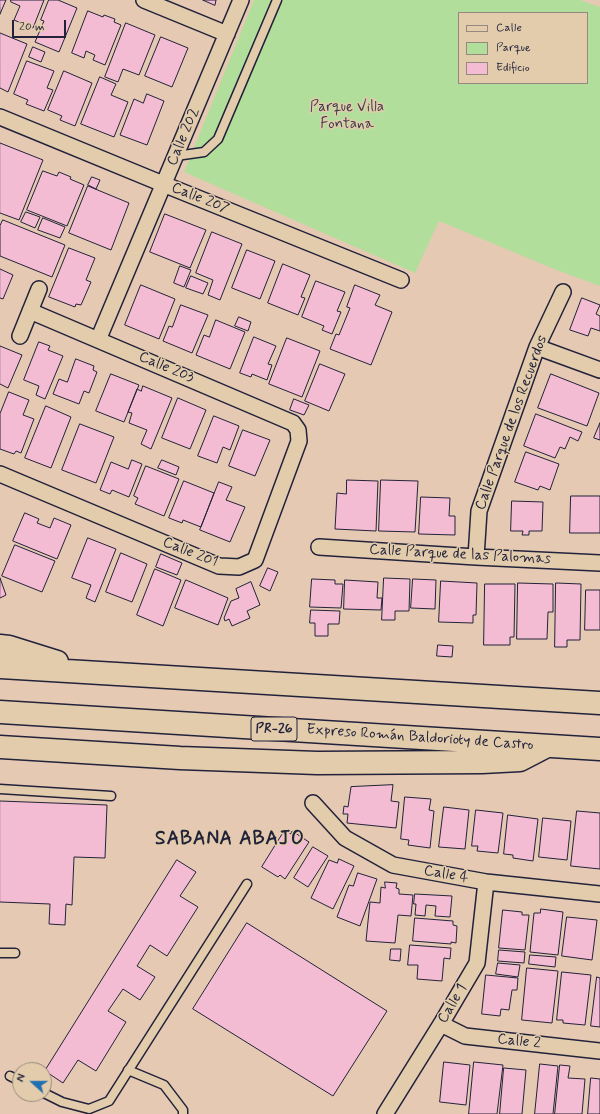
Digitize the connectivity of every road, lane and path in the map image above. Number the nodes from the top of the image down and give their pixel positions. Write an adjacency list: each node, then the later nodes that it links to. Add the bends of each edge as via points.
1 (144, 0): 4 (street)
2 (241, 0): 4 (street, Calle 202)
3 (277, 0): 6 (lane, via 218,139 204,152)
4 (227, 34): 6 (street, Calle 202)
5 (0, 117): 7 (street, Calle 207)
6 (176, 156): 7 (street, Calle 202)
7 (163, 184): 8 (street, Calle 207); 13 (street, Calle 202)
8 (401, 280)
9 (39, 289): 11 (street)
10 (563, 292): 14 (street, Calle Parque de los Recuerdos)
11 (30, 311): 12 (street); 13 (street, Calle 203)
12 (20, 336)
13 (98, 340): 16 (street, Calle 203, via 293,423)
14 (537, 347): 15 (street); 19 (street, Calle Parque de los Recuerdos, via 479,511)
15 (600, 370)
16 (298, 430): 17 (street, Calle 201, via 299,441 255,560 239,568 219,566)
17 (0, 474)
18 (319, 547): 19 (street, Calle Parque de las Palomas)
19 (476, 557): 20 (street, Calle Parque de las Palomas)
20 (600, 563)
21 (0, 646): 23 (highway)
22 (0, 667): 23 (highway)
23 (91, 673): 24 (highway)
24 (600, 703)
25 (0, 712): 26 (highway, Expreso Román Baldorioty de Castro / PR-26)
26 (548, 746): 27 (highway, via 520,760 317,763); 28 (highway, Expreso Román Baldorioty de Castro / PR-26)
27 (0, 747)
28 (600, 749)
29 (0, 789): 30 (lane)
30 (111, 796)
31 (313, 803): 32 (street, Calle 4, via 345,838 393,865)
32 (486, 882): 34 (street, Calle 4); 37 (street, Calle 1, via 477,963)
33 (246, 884): 39 (lane)
34 (600, 894)
35 (0, 953): 36 (lane)
36 (16, 953)
37 (441, 1024): 38 (street, Calle 2, via 465,1036); 42 (street, Calle 1)
38 (600, 1051)
39 (128, 1070): 40 (lane, via 109,1101 89,1109); 41 (lane, via 164,1085 184,1110)
40 (52, 1097)
41 (183, 1114)
42 (385, 1114)

